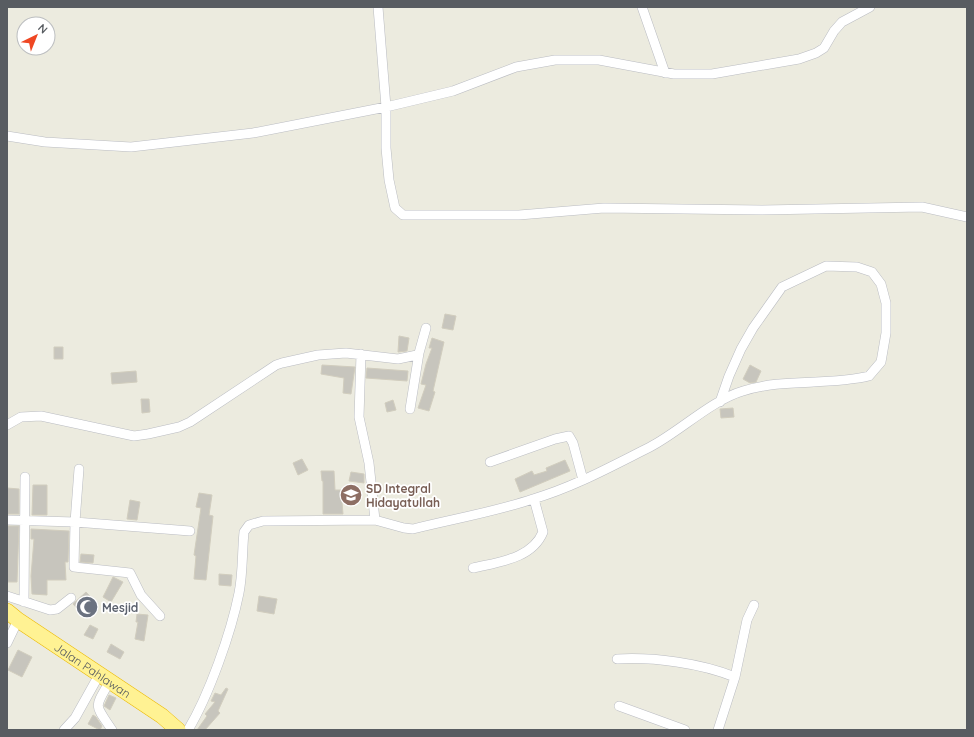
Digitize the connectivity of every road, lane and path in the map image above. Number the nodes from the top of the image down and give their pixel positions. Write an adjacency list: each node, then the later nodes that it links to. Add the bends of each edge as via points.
1 (378, 7): 5 (street)
2 (642, 7): 4 (street)
3 (870, 7): 4 (street, via 842,22 819,52 799,59 712,74)
4 (665, 73): 5 (street, via 599,60 555,60 516,67 453,91)
5 (386, 108): 6 (street, via 254,133 131,147 45,142); 7 (street, via 389,180 395,208 407,216 519,215 604,208 762,210 922,207)
6 (7, 136)
7 (967, 217)
8 (426, 328): 9 (street)
9 (419, 353): 10 (street, via 398,359); 12 (street)
10 (361, 354): 13 (street, via 318,355 276,365 190,422 148,434 134,436 41,416 21,417); 20 (street, via 359,417 369,463)
11 (720, 402): 11 (street, via 729,376 753,328 782,287 826,266 857,267 872,272 881,284 886,303 886,333 881,362 872,373 863,377 811,384 764,386 742,391); 17 (street, via 651,446)
12 (410, 409)
13 (7, 425)
14 (490, 462): 17 (street, via 569,436)
15 (79, 469): 22 (street)
16 (25, 477): 21 (street)
17 (583, 480): 18 (street)
18 (534, 499): 20 (street, via 412,529); 24 (street, via 543,532 536,545 514,558)
19 (7, 520): 21 (street)
20 (375, 520): 39 (street, via 270,520 246,528 239,592 229,630 211,681)
21 (26, 522): 22 (street); 27 (street)
22 (74, 522): 23 (street); 30 (street, via 74,567 130,573 142,595)
23 (190, 531)
24 (473, 568)
25 (7, 596): 27 (street)
26 (71, 598): 27 (street, via 54,610)
27 (24, 602)
28 (754, 605): 33 (street, via 747,620)
29 (13, 616): 31 (street); 34 (highway, Jalan Pahlawan)
30 (160, 616)
31 (7, 643)
32 (617, 659): 33 (street, via 645,658 701,667)
33 (735, 677): 41 (street)
34 (104, 678): 36 (street); 37 (street, via 98,708); 38 (highway, Jalan Pahlawan, via 162,716)
35 (619, 706): 40 (street)
36 (64, 730)
37 (112, 730)
38 (178, 730)
39 (188, 730)
40 (685, 730)
41 (718, 730)

